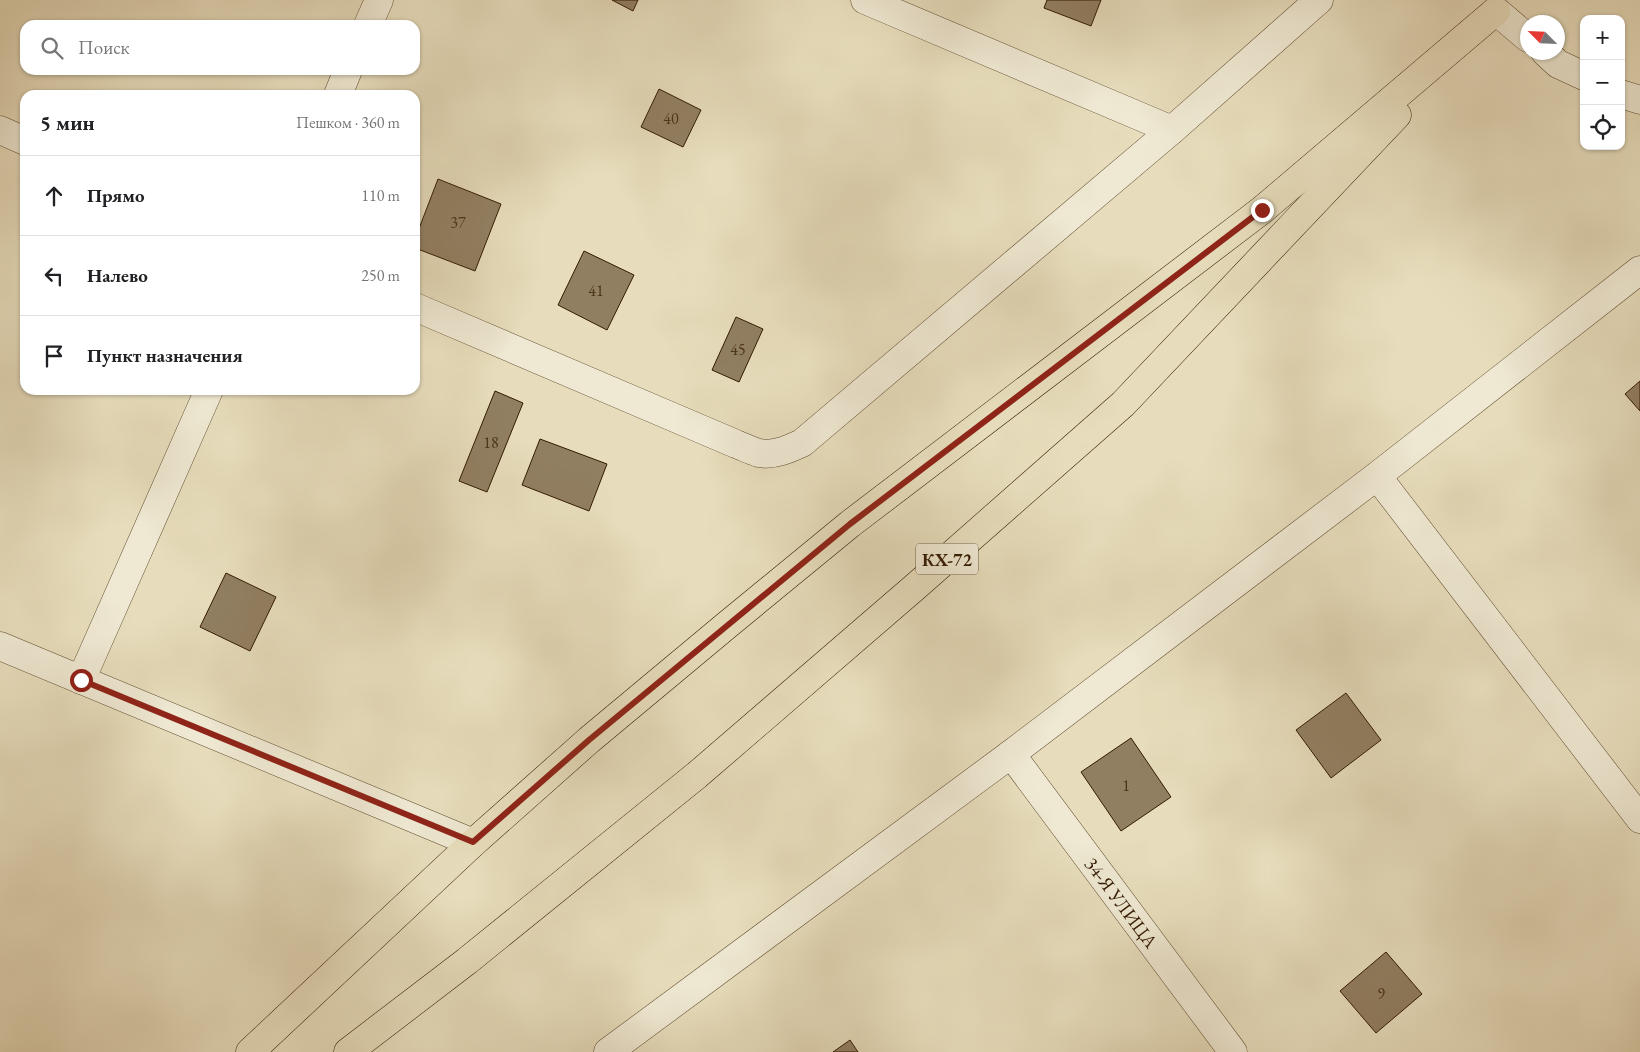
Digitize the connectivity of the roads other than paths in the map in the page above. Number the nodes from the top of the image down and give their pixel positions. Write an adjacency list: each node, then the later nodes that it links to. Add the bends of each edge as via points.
1 (379, 0): 5 (street)
2 (864, 0): 14 (street)
3 (1319, 0): 14 (street)
4 (1502, 6): 6 (street); 24 (main road, via 1262,210 850,524 589,740); 27 (main road, КХ-72, via 1123,404 697,775 467,961)
5 (370, 20)
6 (1520, 28)
7 (1554, 60): 8 (street)
8 (1580, 74)
9 (346, 75): 10 (street)
10 (340, 90)
11 (1625, 95): 12 (street)
12 (1640, 100)
13 (0, 130): 15 (street)
14 (1172, 130): 17 (street, via 802,443 786,450 760,453 744,447)
15 (20, 139)
16 (1640, 270): 19 (street)
17 (420, 309)
18 (207, 395): 21 (street)
19 (1378, 476): 22 (street); 23 (street)
20 (0, 646): 21 (street)
21 (81, 680): 24 (street)
22 (1011, 754): 25 (street); 28 (street, 34-Я УЛИЦА)
23 (1640, 819)
24 (473, 842): 26 (main road)
25 (613, 1051)
26 (250, 1052)
27 (348, 1052)
28 (1233, 1052)

